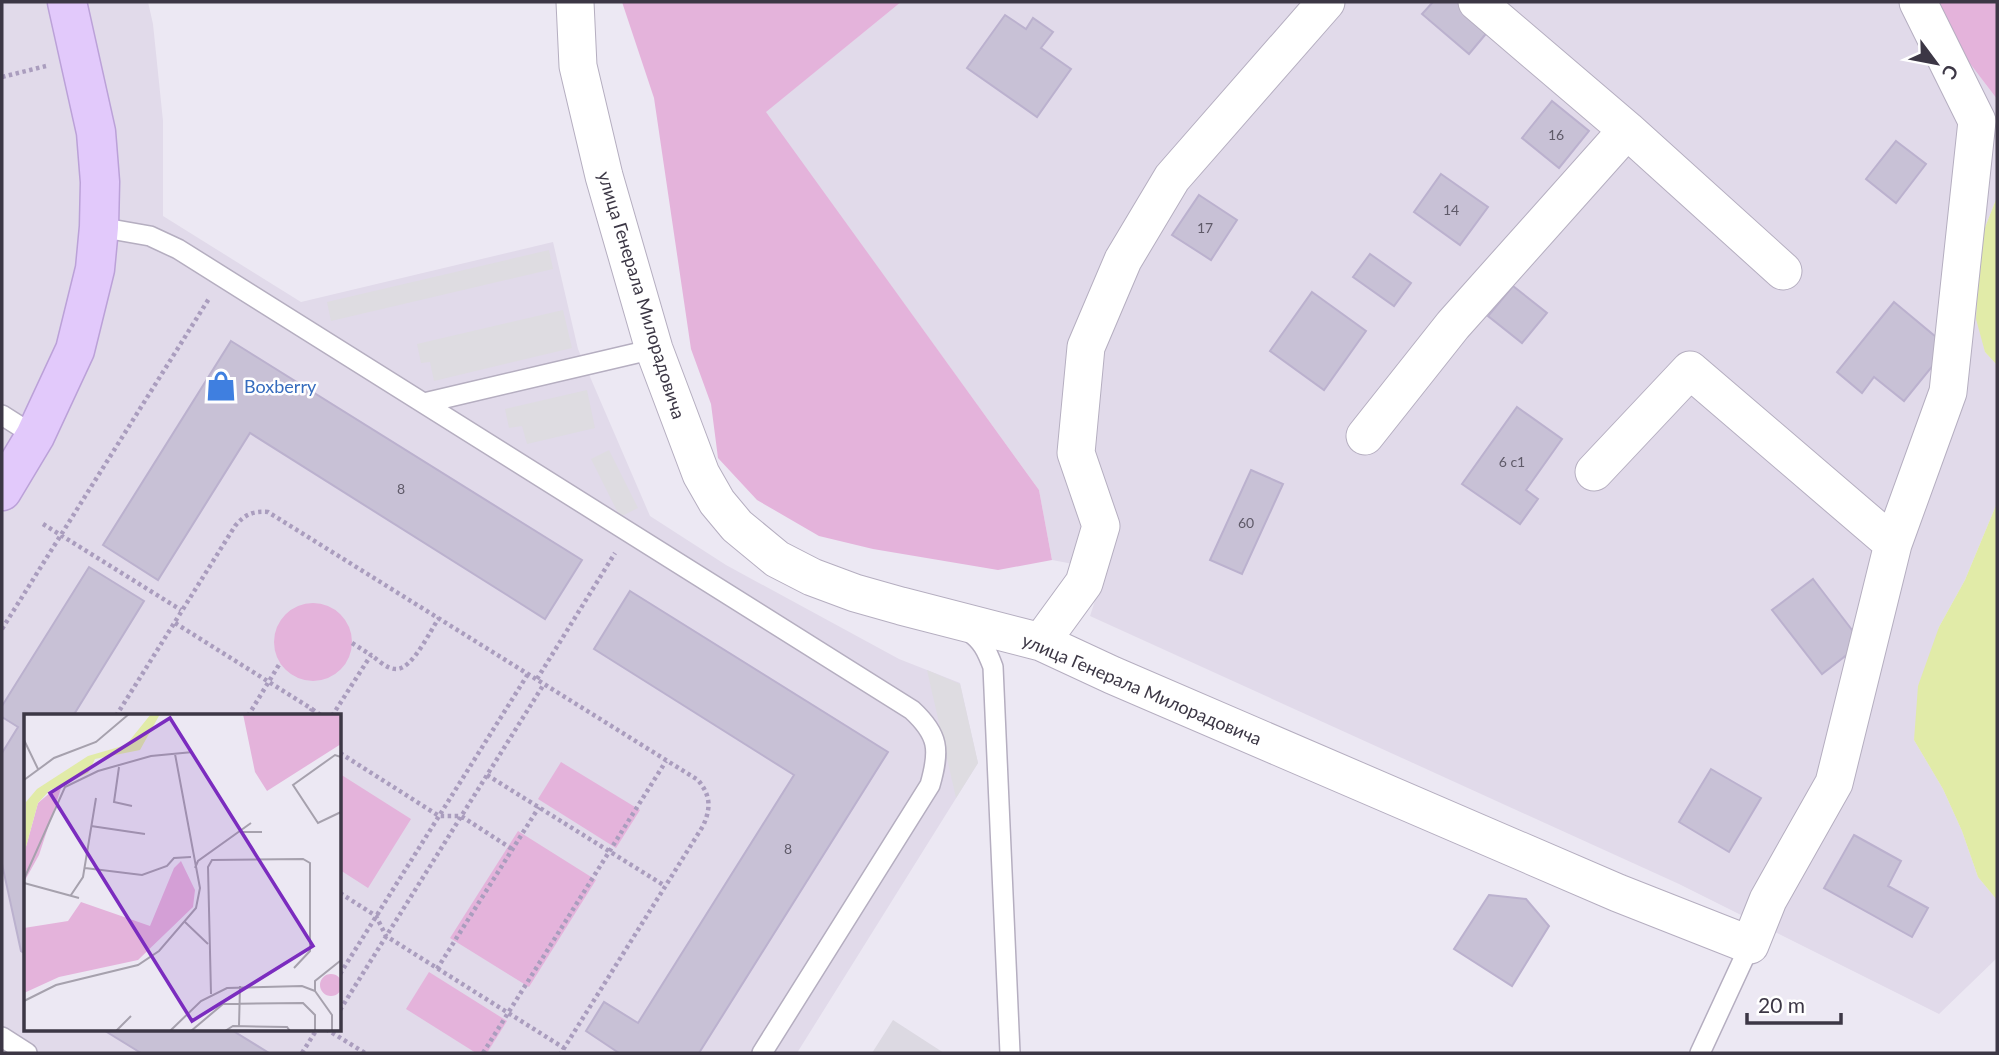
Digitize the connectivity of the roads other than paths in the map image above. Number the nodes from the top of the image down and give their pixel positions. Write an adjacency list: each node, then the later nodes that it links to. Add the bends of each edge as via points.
1 (67, 2): 7 (street, via 96,132)
2 (575, 2): 9 (street, улица Генерала Милорадовича, via 578,66)
3 (1326, 2): 18 (street, via 1172,178 1123,260 1086,347 1076,453 1101,526 1084,583)
4 (1477, 2): 6 (street)
5 (1918, 2): 16 (street, via 1977,121 1948,392)
6 (1627, 130): 8 (street); 13 (street, via 1453,325)
7 (99, 227): 10 (lane, via 164,242); 12 (street, via 95,269 75,350)
8 (1783, 271)
9 (654, 349): 10 (lane); 17 (street, улица Генерала Милорадовича, via 701,474 737,526 777,559 812,577)
10 (424, 403): 23 (lane, via 912,710 935,740 937,759 930,785)
11 (2, 415): 12 (lane)
12 (35, 436): 15 (street)
13 (1365, 436)
14 (1594, 472): 16 (street, via 1690,370)
15 (2, 491)
16 (1892, 544): 19 (street, via 1834,783 1768,901)
17 (943, 615): 18 (street, улица Генерала Милорадовича); 21 (lane, via 976,636 993,667)
18 (1041, 642): 19 (street, улица Генерала Милорадовича, via 1618,893)
19 (1750, 945): 25 (lane)
20 (2, 1037): 22 (lane)
21 (1010, 1045): 24 (lane)
22 (27, 1053)
23 (762, 1053)
24 (999, 1053)
25 (1700, 1053)

